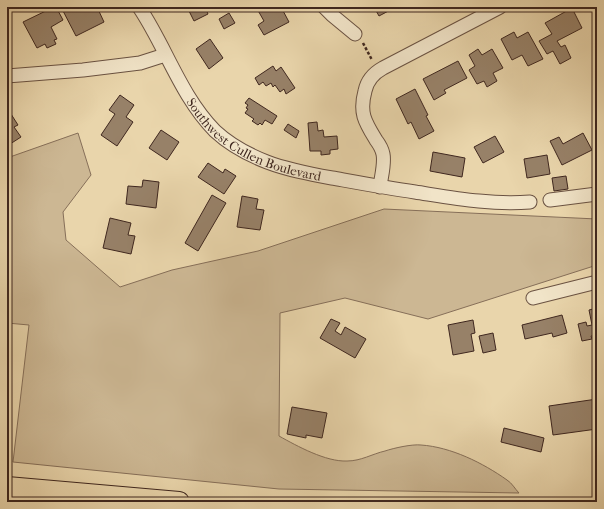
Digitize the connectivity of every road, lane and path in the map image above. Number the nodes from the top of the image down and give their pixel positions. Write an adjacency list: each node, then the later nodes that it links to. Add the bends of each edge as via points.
1 (139, 7): 5 (street, Southwest Cullen Boulevard)
2 (324, 7): 4 (street)
3 (500, 7): 6 (street)
4 (355, 34): 6 (path, via 365,46)
5 (165, 55): 7 (street, via 140,63); 8 (street, Southwest Cullen Boulevard, via 190,100 207,122 240,149 294,170)
6 (377, 71): 8 (street, via 365,89 362,112 383,152)
7 (7, 76)
8 (380, 187): 11 (street, Southwest Cullen Boulevard, via 483,202)
9 (597, 194): 10 (street)
10 (550, 200)
11 (530, 202)
12 (597, 282): 13 (street)
13 (532, 298)
14 (7, 487): 15 (main road)
15 (180, 502)

